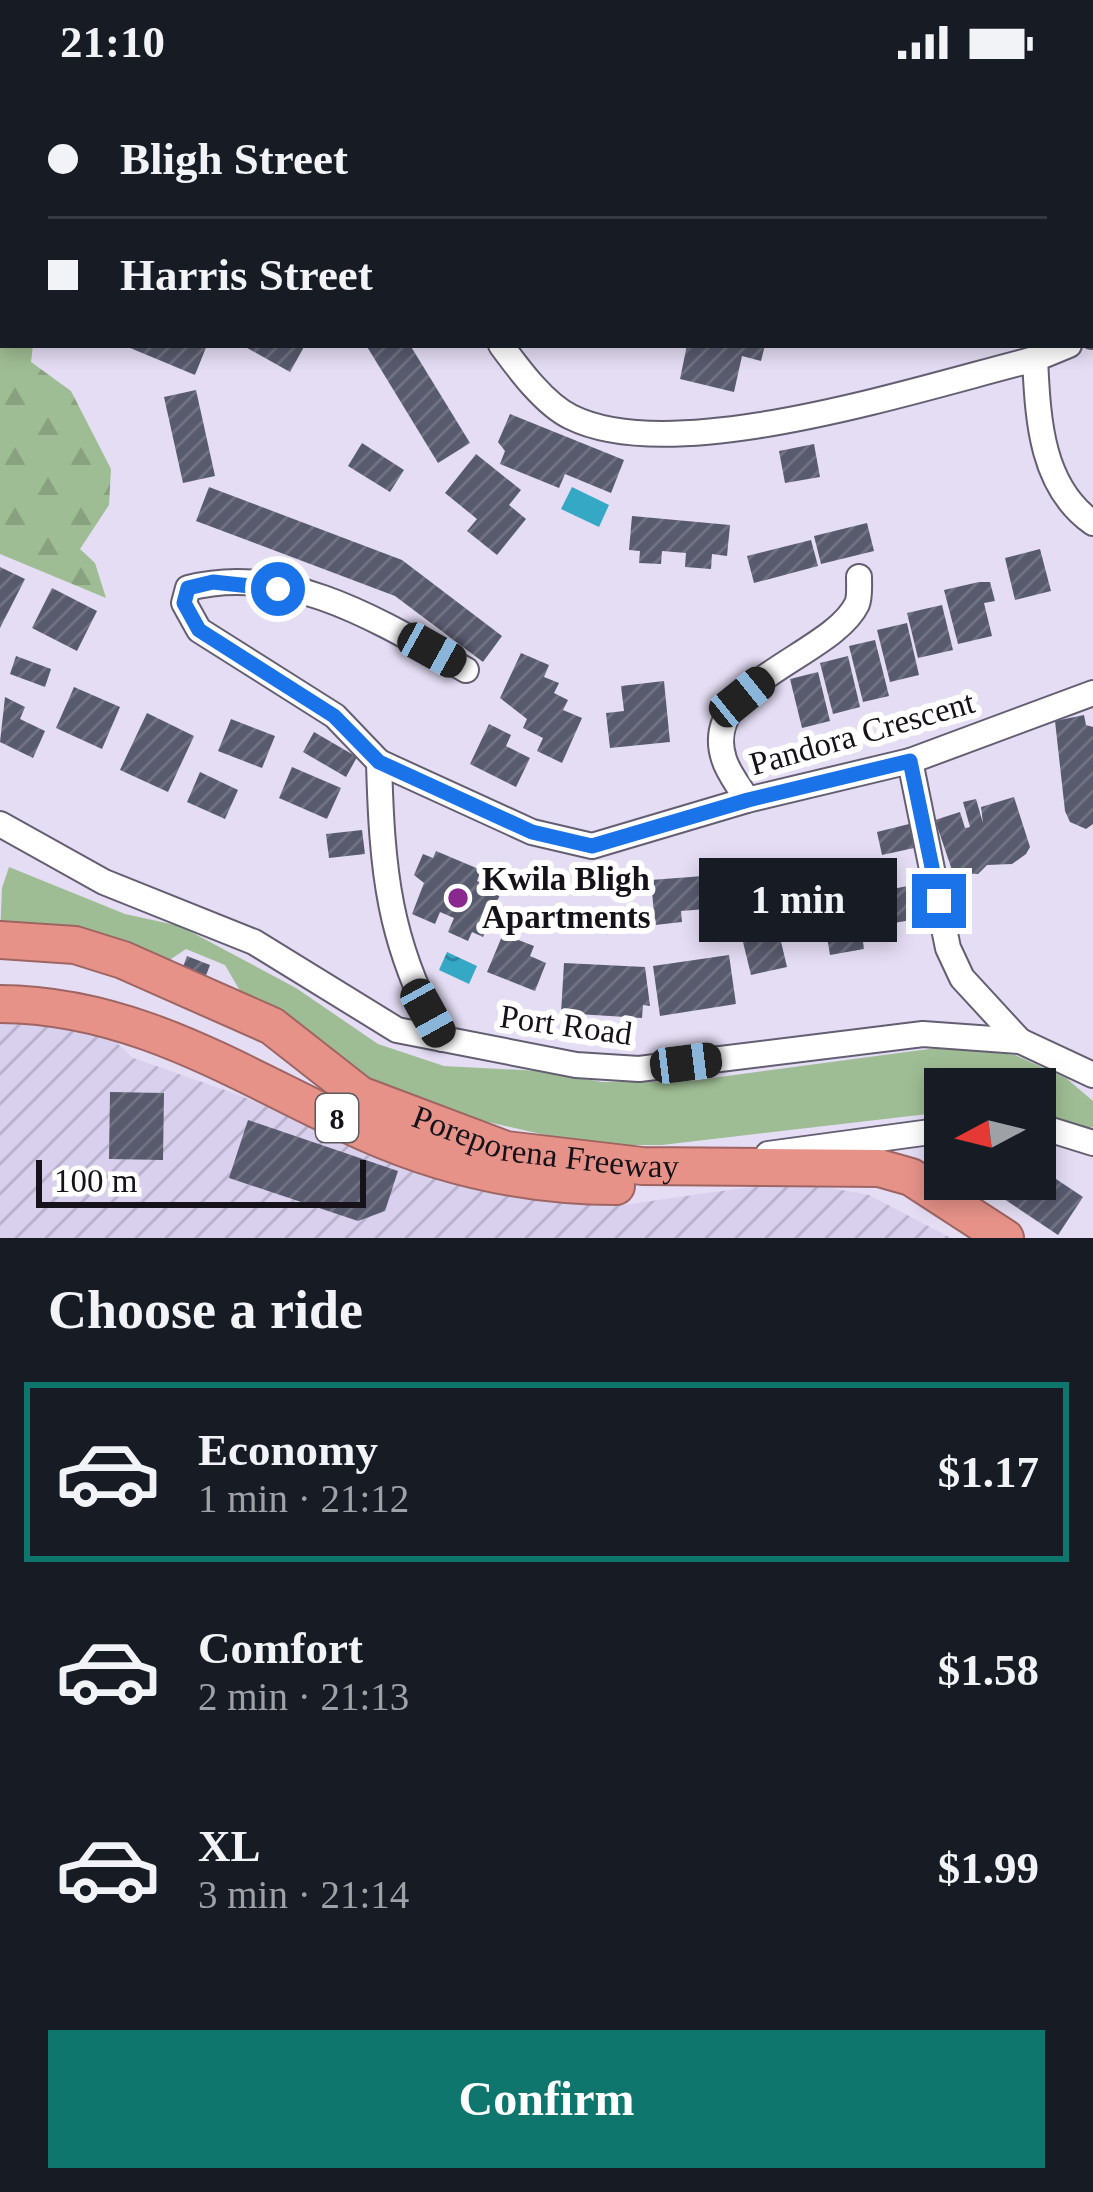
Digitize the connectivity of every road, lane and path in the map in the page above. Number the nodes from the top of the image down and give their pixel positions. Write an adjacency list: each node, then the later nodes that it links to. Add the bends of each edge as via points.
1 (504, 348): 2 (street, via 568,416 620,432 730,432)
2 (1042, 352): 3 (street, via 1039,442 1079,513)
3 (1093, 523)
4 (859, 577): 9 (street, via 858,602 843,621 728,716 724,759)
5 (466, 670): 8 (street, via 363,611 311,593 213,582 188,588 184,603 199,630 334,716)
6 (1093, 693): 7 (street, Pandora Crescent)
7 (910, 761): 9 (street, Pandora Crescent); 14 (street, via 948,948 962,978)
8 (379, 762): 9 (street, Pandora Crescent, via 532,832 592,846); 13 (street, via 395,938)
9 (748, 800)
10 (0, 824): 13 (street, Port Road, via 104,882 254,942 397,1030)
11 (0, 940): 19 (highway, Poreporena Freeway / 8, via 75,945 123,960 272,1025 360,1095 464,1137 564,1160 642,1166)
12 (0, 1004): 19 (highway, Poreporena Freeway / 8, via 130,1021 369,1134 554,1186)
13 (442, 1039): 14 (street, Port Road, via 639,1069 922,1034)
14 (1020, 1041): 15 (street, Port Road)
15 (1093, 1075)
16 (1056, 1132): 18 (street)
17 (924, 1137): 19 (street)
18 (1093, 1143)
19 (849, 1163): 20 (highway, 8); 21 (highway, 8, via 911,1177)
20 (968, 1238)
21 (1005, 1238)

